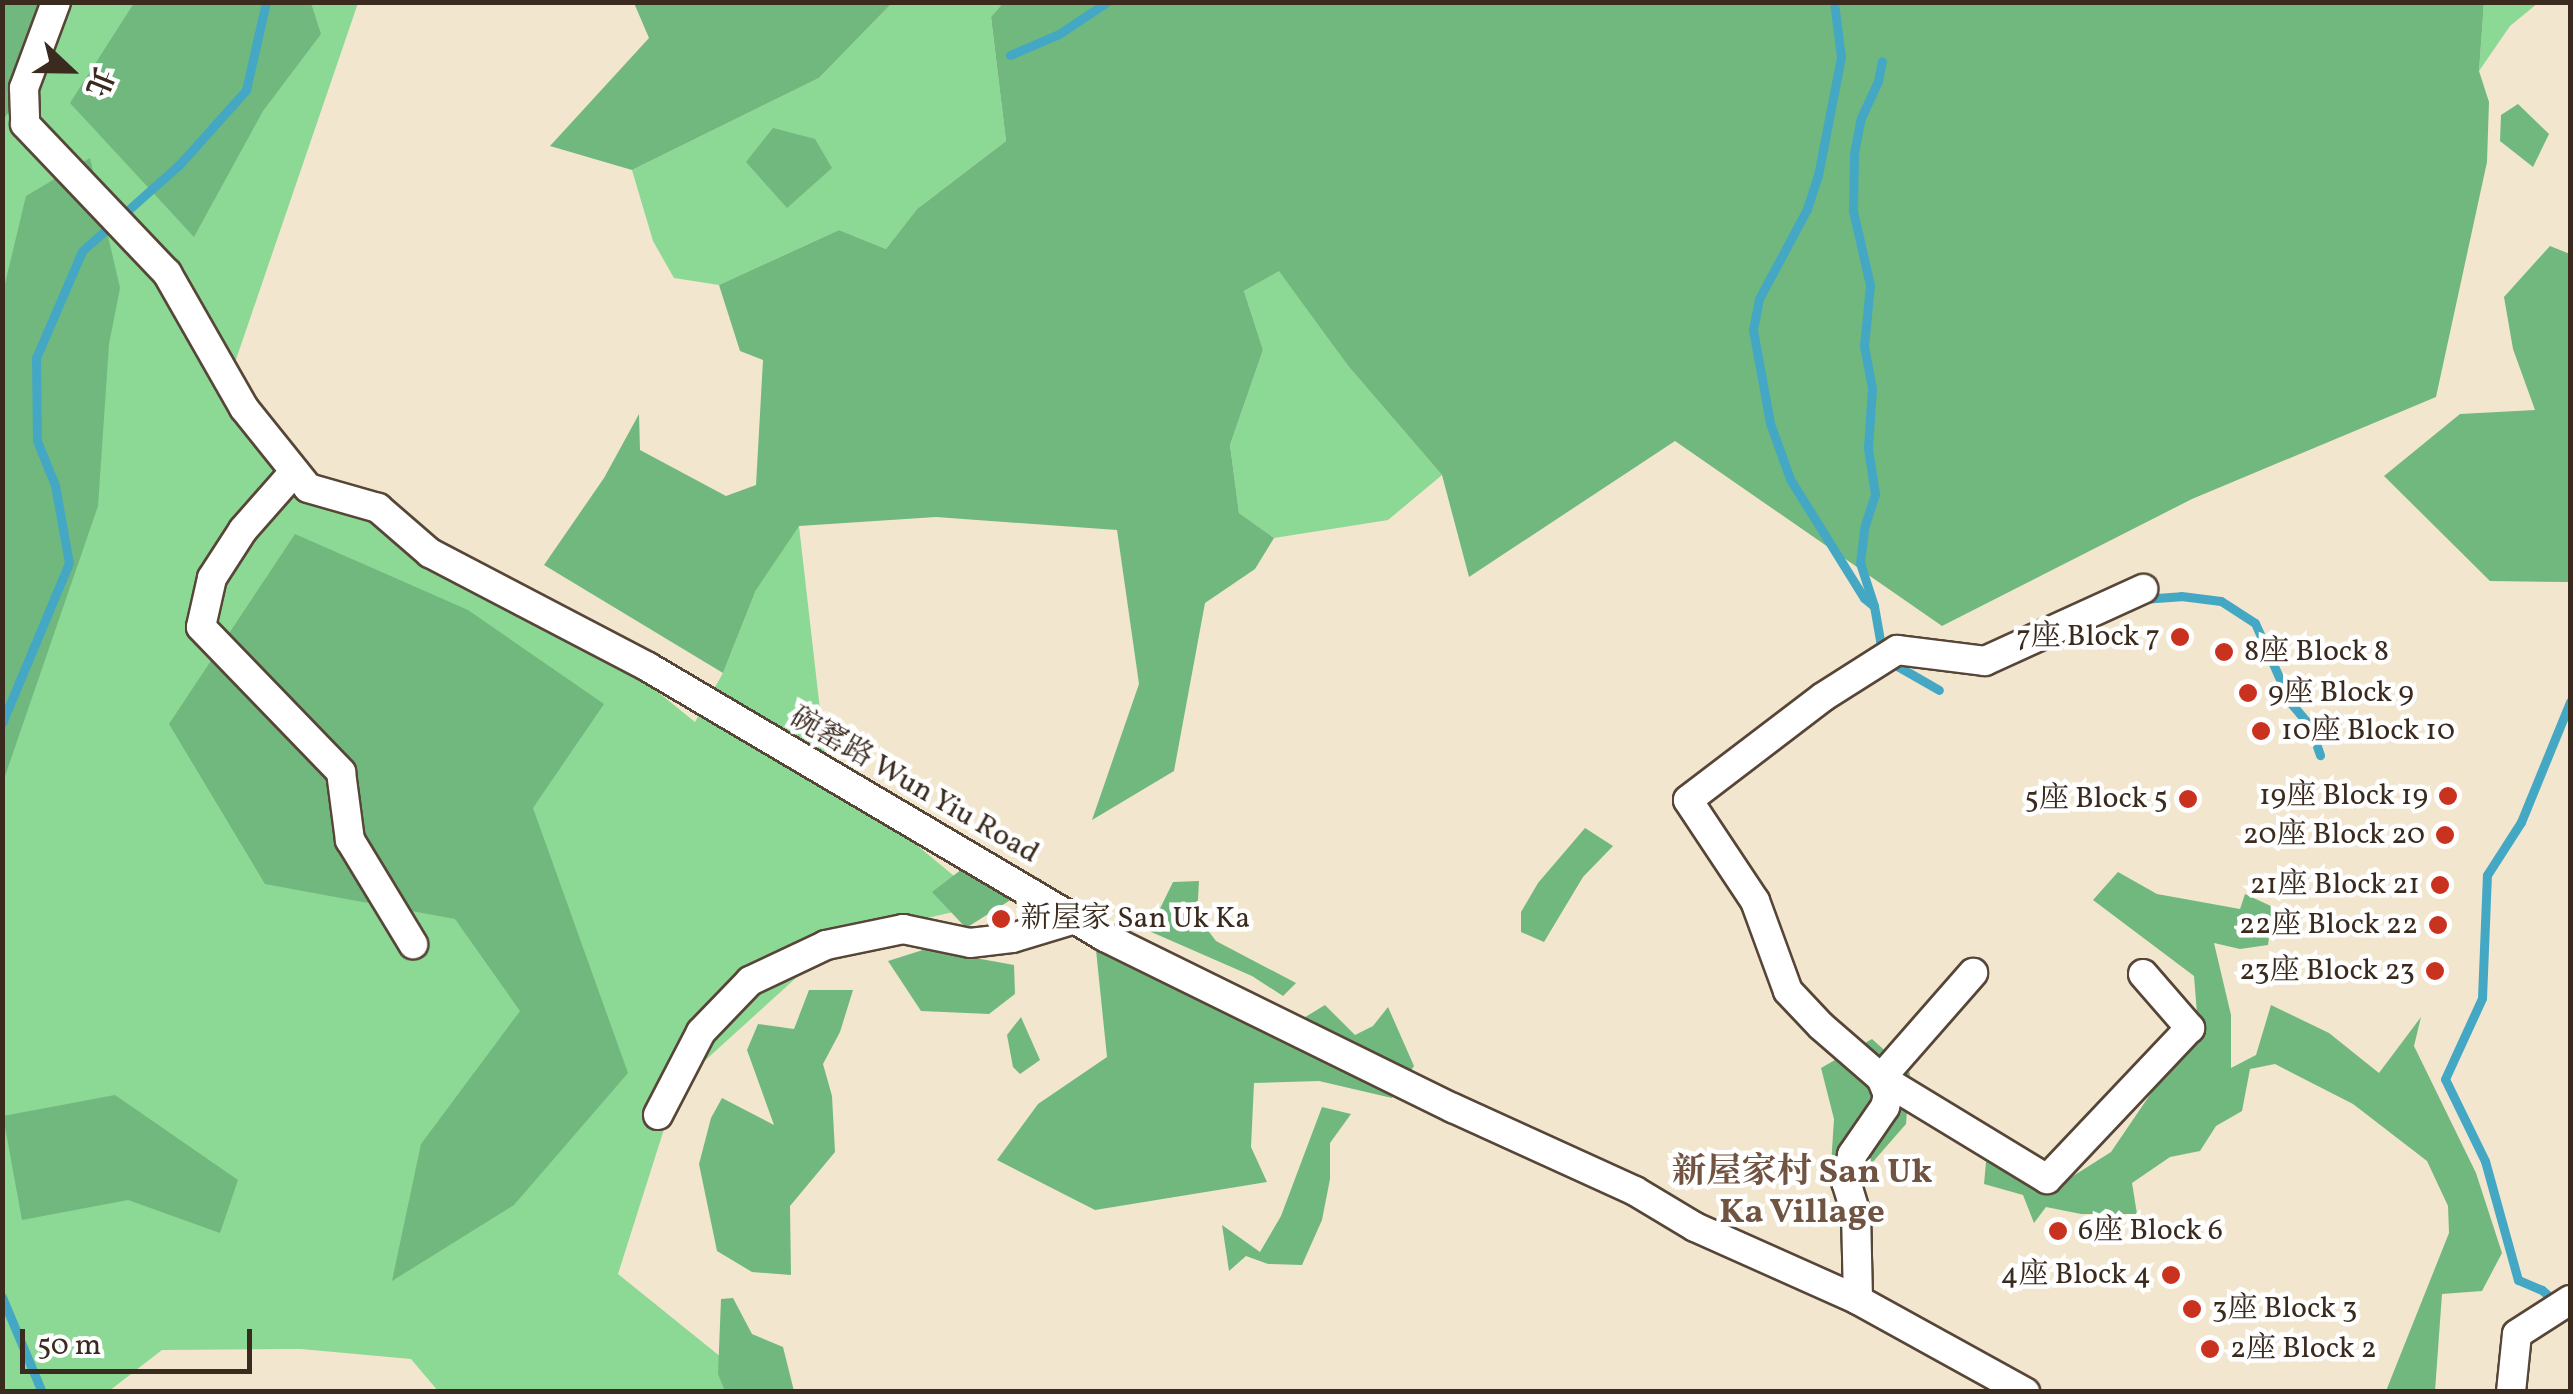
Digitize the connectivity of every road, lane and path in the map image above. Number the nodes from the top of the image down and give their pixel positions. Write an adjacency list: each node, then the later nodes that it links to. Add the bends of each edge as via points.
1 (56, 2): 2 (street, 碗窰路 Wun Yiu Road)
2 (14, 130): 3 (street, 碗窰路 Wun Yiu Road, via 94,196 167,273 244,408)
3 (294, 472): 5 (street, 碗窰路 Wun Yiu Road, via 308,488 378,508 430,554 648,667); 6 (street, via 242,530 212,578 201,627 342,772 350,840)
4 (2143, 589): 9 (street, via 1985,661 1896,650 1822,697 1688,800 1755,901 1788,991)
5 (1072, 920): 10 (street, via 970,943 904,929 811,952 750,981 700,1032); 11 (street, 碗窰路 Wun Yiu Road, via 1635,1191 1695,1227)
6 (413, 944)
7 (1973, 973): 9 (street)
8 (2143, 974): 9 (street, via 2190,1028 2047,1179)
9 (1880, 1078): 11 (street, via 1885,1106 1852,1156 1846,1182 1856,1214)
10 (658, 1115)
11 (1858, 1300): 13 (street, 碗窰路 Wun Yiu Road)
12 (2570, 1300): 14 (street, via 2516,1334)
13 (2025, 1392)
14 (2512, 1392)

